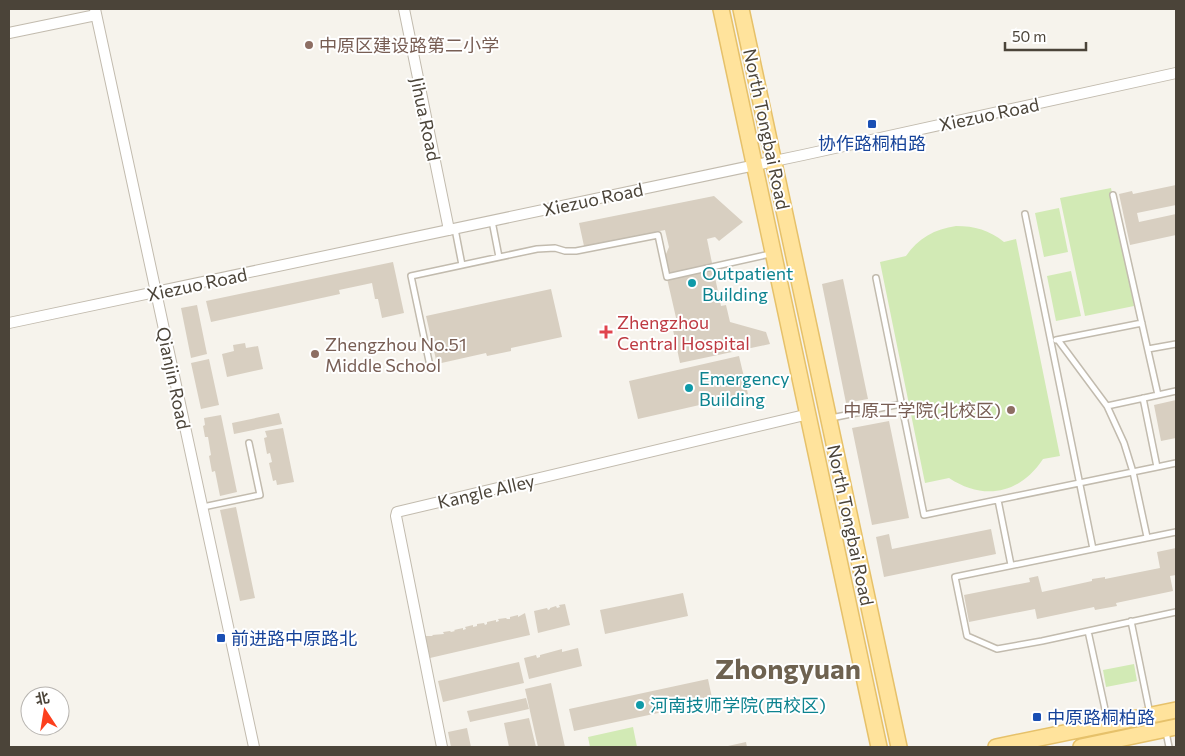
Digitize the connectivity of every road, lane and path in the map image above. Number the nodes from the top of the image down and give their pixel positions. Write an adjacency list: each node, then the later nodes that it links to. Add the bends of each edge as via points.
1 (404, 9): 12 (street, Jihua Road)
2 (721, 9): 8 (main road, North Tongbai Road)
3 (741, 9): 7 (main road, North Tongbai Road)
4 (96, 12): 5 (street); 17 (street, Qianjin Road)
5 (9, 34)
6 (1176, 73): 7 (street, Xiezuo Road)
7 (774, 161): 8 (street, Xiezuo Road); 31 (main road, North Tongbai Road)
8 (755, 165): 11 (street, Xiezuo Road); 13 (main road, North Tongbai Road)
9 (1113, 195): 18 (lane)
10 (1025, 214): 21 (lane)
11 (492, 221): 12 (street, Xiezuo Road); 14 (lane)
12 (452, 229): 15 (lane); 17 (street, Xiezuo Road)
13 (774, 253): 14 (lane, via 667,277 658,235 576,251 537,249); 30 (main road, North Tongbai Road)
14 (499, 257): 15 (lane)
15 (462, 265): 24 (lane, via 411,276)
16 (876, 278): 28 (lane)
17 (156, 292): 19 (street, Xiezuo Road); 38 (street, Qianjin Road)
18 (1142, 323): 20 (lane); 23 (lane)
19 (9, 324)
20 (1058, 340): 21 (lane); 29 (lane)
21 (1051, 341): 36 (lane)
22 (1176, 344): 23 (lane)
23 (1148, 349): 26 (lane)
24 (430, 366)
25 (1176, 392): 26 (lane)
26 (1158, 395): 27 (lane)
27 (1143, 398): 29 (lane); 34 (lane)
28 (901, 404): 31 (lane); 37 (lane, via 924,515)
29 (1107, 406): 35 (lane)
30 (808, 414): 51 (street, Kangle Alley, via 397,512); 52 (main road, North Tongbai Road)
31 (829, 418): 53 (main road, North Tongbai Road)
32 (249, 443): 38 (lane, via 260,495)
33 (1176, 463): 34 (lane)
34 (1157, 467): 35 (lane)
35 (1133, 472): 36 (lane); 40 (lane)
36 (1080, 483): 37 (lane); 41 (lane)
37 (998, 500): 42 (lane)
38 (202, 507): 50 (street, Qianjin Road)
39 (1176, 532): 40 (lane)
40 (1147, 538): 41 (lane)
41 (1093, 548): 42 (lane)
42 (1011, 565): 45 (lane, via 955,577 967,636 997,649)
43 (1176, 612): 44 (lane)
44 (1132, 621): 45 (lane); 47 (lane)
45 (1088, 631): 48 (lane)
46 (1176, 710): 47 (main road)
47 (1150, 715): 48 (main road)
48 (1108, 724): 54 (main road)
49 (1171, 728): 55 (main road); 56 (lane)
50 (254, 747)
51 (442, 747)
52 (879, 747)
53 (899, 747)
54 (996, 747)
55 (1081, 747)
56 (1169, 747)

